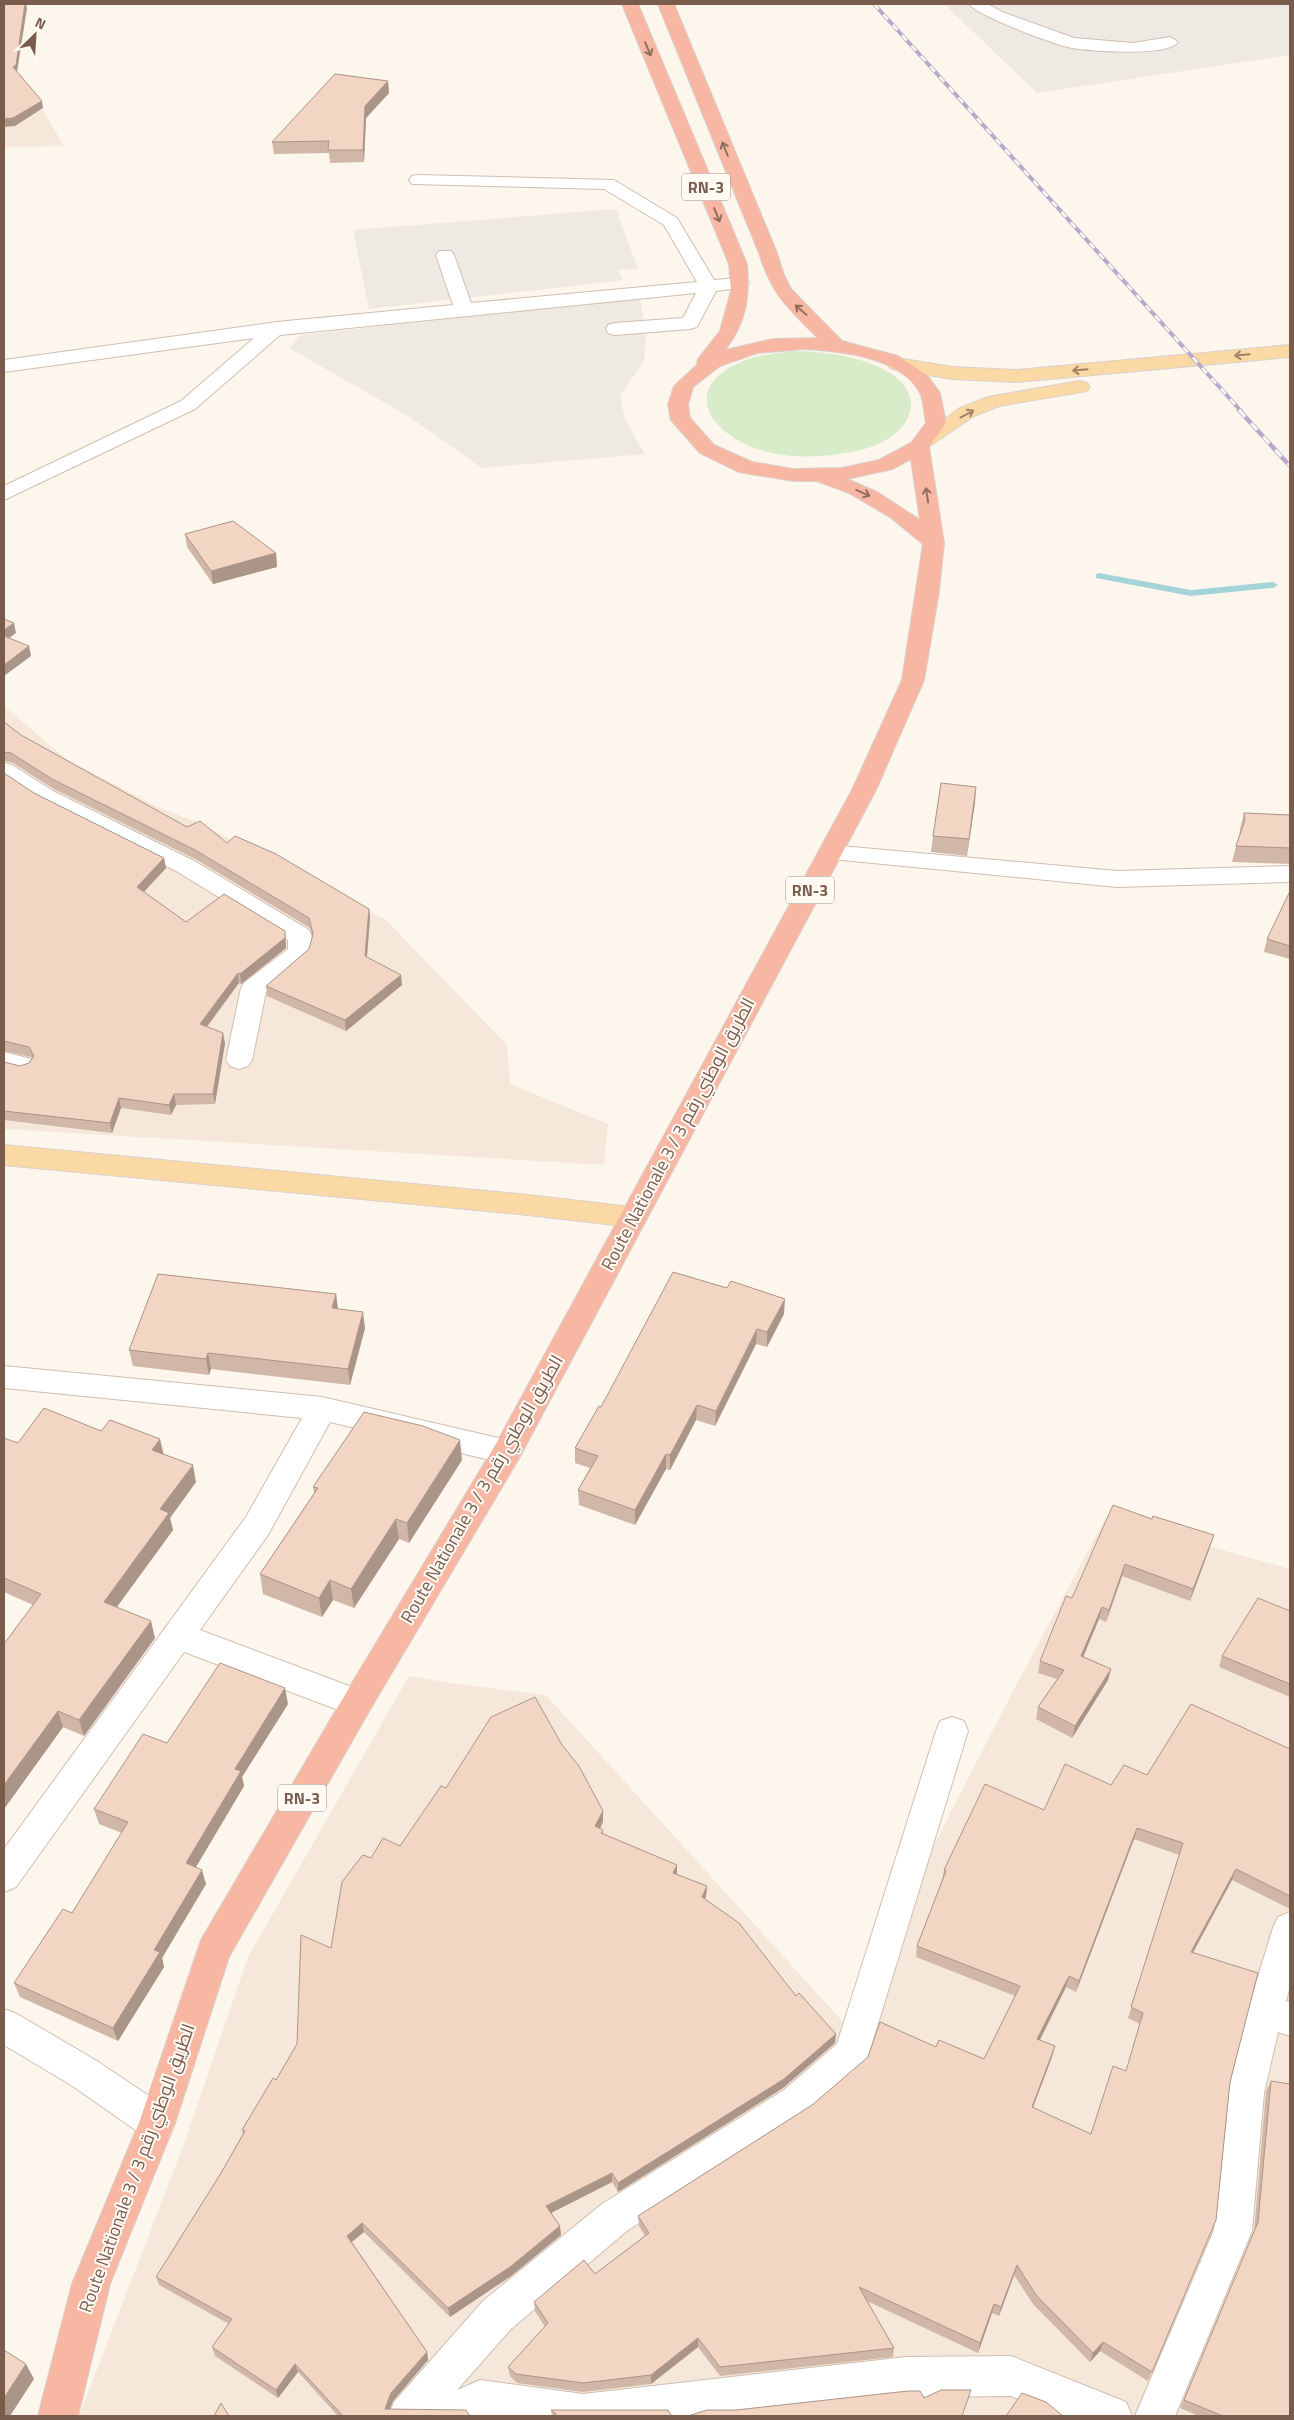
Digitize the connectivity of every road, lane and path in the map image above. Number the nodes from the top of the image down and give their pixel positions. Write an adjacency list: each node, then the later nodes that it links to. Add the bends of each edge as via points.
1 (630, 4): 7 (highway, RN-3, one-way to 7, via 738,264)
2 (666, 4): 12 (highway, RN-3, one-way to 2, via 795,306 778,282)
3 (977, 4): 4 (street, via 996,15 1072,42 1133,48)
4 (1170, 42)
5 (418, 180): 8 (street, via 608,184 672,222)
6 (445, 255): 9 (street)
7 (740, 283): 8 (street); 17 (highway, RN-3, via 730,332)
8 (708, 286): 9 (street); 11 (street, via 690,323)
9 (463, 308): 10 (street)
10 (277, 328): 16 (street); 20 (street, via 188,405)
11 (615, 328)
12 (835, 345): 14 (highway, via 869,352); 17 (highway, via 805,342 757,347 722,356)
13 (1290, 350): 14 (main road, one-way to 14, via 1015,376 953,373)
14 (898, 364): 18 (highway, via 914,374 935,400 937,414 934,427)
15 (1290, 365): 18 (main road, one-way to 15, via 967,412 995,401 1061,390)
16 (4, 366)
17 (702, 368): 19 (highway, via 682,388 677,411 688,435 715,455 754,470)
18 (923, 443): 19 (highway, via 902,458 881,467 856,473); 21 (highway, RN-3, one-way to 18)
19 (800, 477): 21 (highway, one-way to 21, via 828,479 878,500 910,520)
20 (4, 494)
21 (934, 543): 23 (highway, Route Nationale 3 / الطريق الوطني رقم 3 / RN-3, via 913,680 864,790)
22 (4, 770): 25 (street, via 45,796 187,867 300,936 300,952 254,988)
23 (830, 853): 24 (street, via 1117,879); 27 (highway, Route Nationale 3 / الطريق الوطني رقم 3 / RN-3)
24 (1290, 874)
25 (239, 1060)
26 (4, 1155): 27 (main road)
27 (632, 1217): 30 (highway, Route Nationale 3 / الطريق الوطني رقم 3 / RN-3)
28 (4, 1377): 29 (street)
29 (322, 1409): 30 (street); 31 (street, via 257,1526)
30 (507, 1452): 32 (highway, Route Nationale 3 / الطريق الوطني رقم 3 / RN-3)
31 (178, 1636): 32 (street); 34 (street)
32 (357, 1703): 38 (highway, Route Nationale 3 / الطريق الوطني رقم 3 / RN-3, via 213,1950)
33 (952, 1731): 42 (street, via 852,2054 797,2102 615,2217 497,2315)
34 (4, 1876)
35 (1290, 1928): 36 (street)
36 (1278, 2015): 44 (street, via 1246,2093 1233,2231)
37 (4, 2026): 38 (street, via 84,2073)
38 (157, 2123): 41 (highway, Route Nationale 3 / الطريق الوطني رقم 3 / RN-3, via 91,2284)
39 (751, 2406): 40 (street, via 906,2377 1011,2376); 43 (street, via 582,2414 480,2400)
40 (1093, 2413)
41 (58, 2416)
42 (408, 2416)
43 (443, 2416)
44 (1156, 2416)

